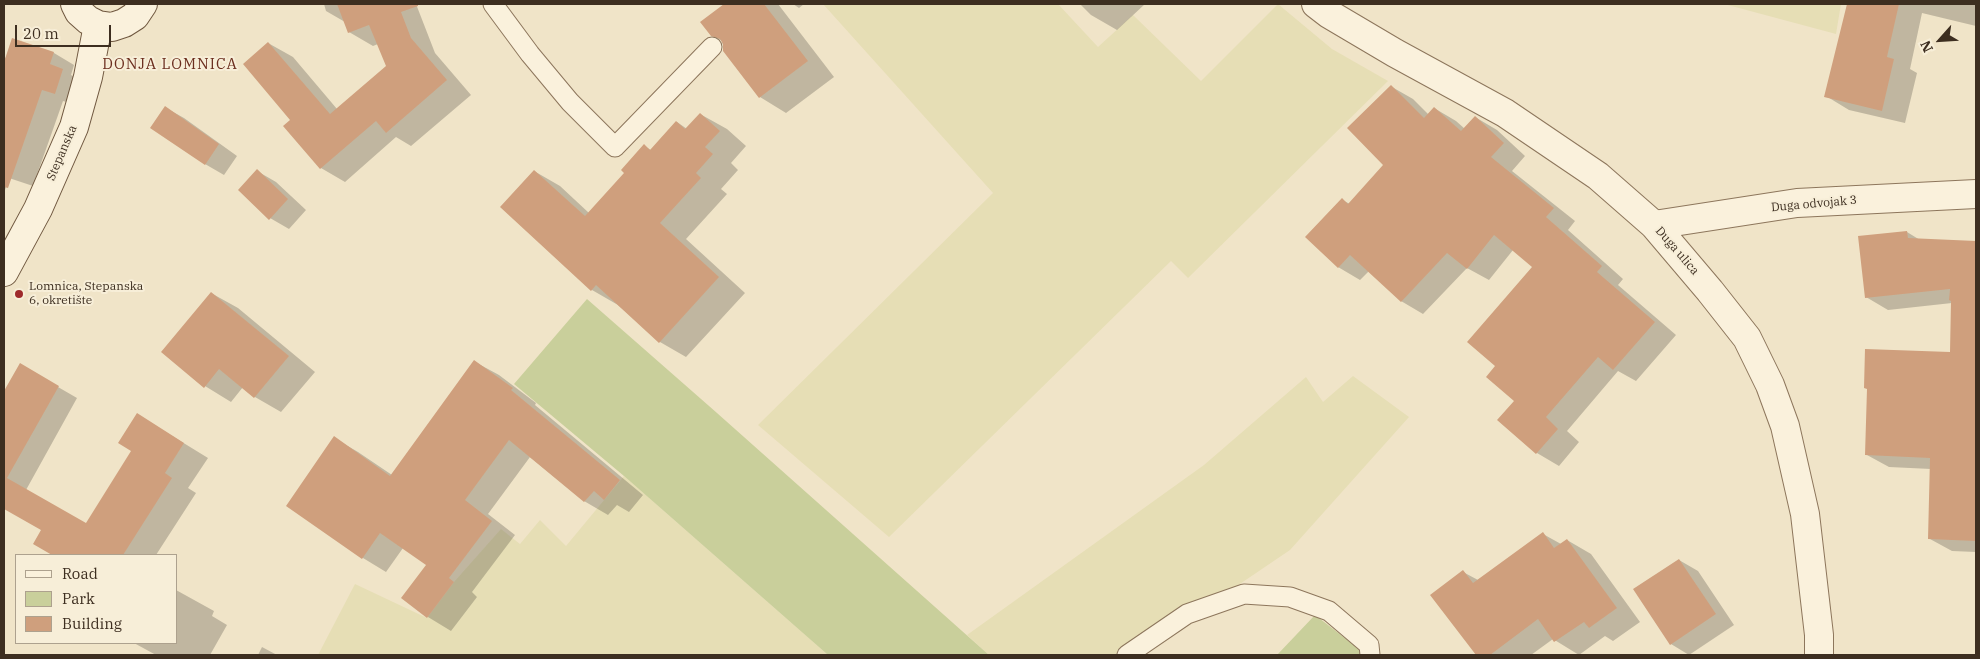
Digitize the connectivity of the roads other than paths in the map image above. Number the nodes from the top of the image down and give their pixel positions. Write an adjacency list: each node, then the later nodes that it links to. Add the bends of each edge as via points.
1 (75, 4): 5 (street, via 79,12)
2 (143, 4): 5 (street, via 135,16 124,23 112,27)
3 (493, 4): 6 (lane, via 570,102 615,147)
4 (1316, 4): 8 (street, Duga ulica, via 1395,53 1505,113 1598,176)
5 (98, 25): 9 (street, Stepanska, via 74,127 38,209)
6 (712, 46)
7 (1976, 194): 8 (street, Duga odvojak 3, via 1797,203)
8 (1654, 225): 12 (street, Duga ulica, via 1747,338 1770,385 1785,426 1805,514)
9 (4, 272)
10 (1127, 655): 11 (lane, via 1187,614 1244,594 1290,597 1330,611 1369,645)
11 (1370, 655)
12 (1819, 655)

